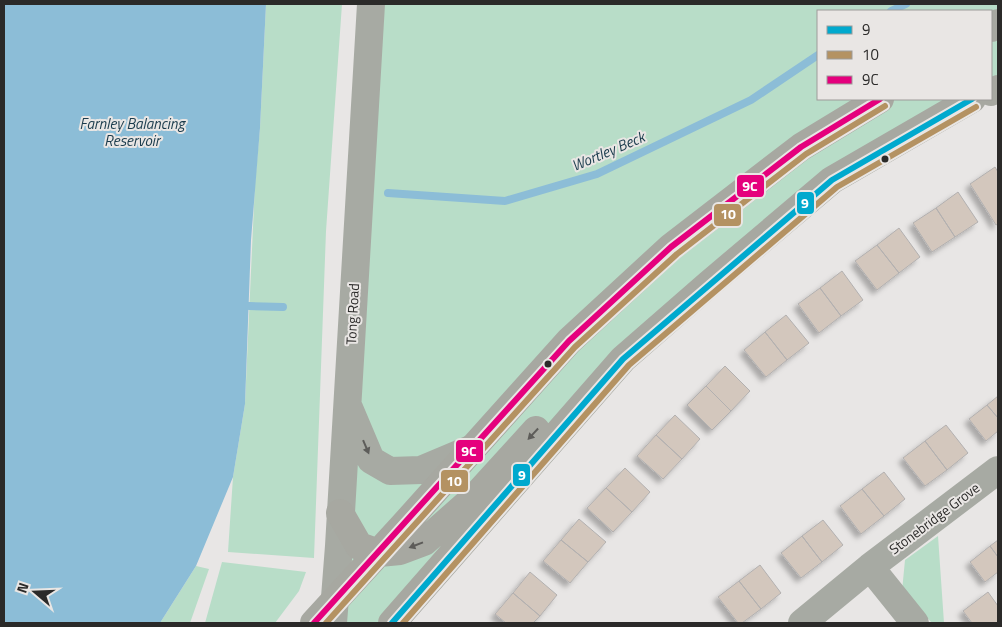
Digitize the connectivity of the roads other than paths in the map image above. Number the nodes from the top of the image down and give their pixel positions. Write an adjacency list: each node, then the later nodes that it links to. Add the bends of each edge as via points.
1 (371, 4): 5 (street, Tong Road)
2 (878, 100): 6 (highway, via 801,147 671,247 569,341)
3 (970, 100): 4 (highway, via 832,180)
4 (624, 358): 9 (highway, one-way to 9, via 574,389 475,497 424,542 400,551); 13 (highway)
5 (347, 402): 6 (street, one-way to 6, via 371,460 390,471 421,470); 8 (street, Tong Road)
6 (471, 449): 9 (highway)
7 (998, 470): 10 (street, Stonebridge Grove)
8 (340, 514): 9 (highway, via 359,546); 11 (street, Tong Road)
9 (379, 553): 11 (highway)
10 (870, 567): 14 (street, Stonebridge Grove); 15 (street)
11 (333, 612): 12 (highway)
12 (314, 623)
13 (392, 623)
14 (802, 623)
15 (915, 623)

